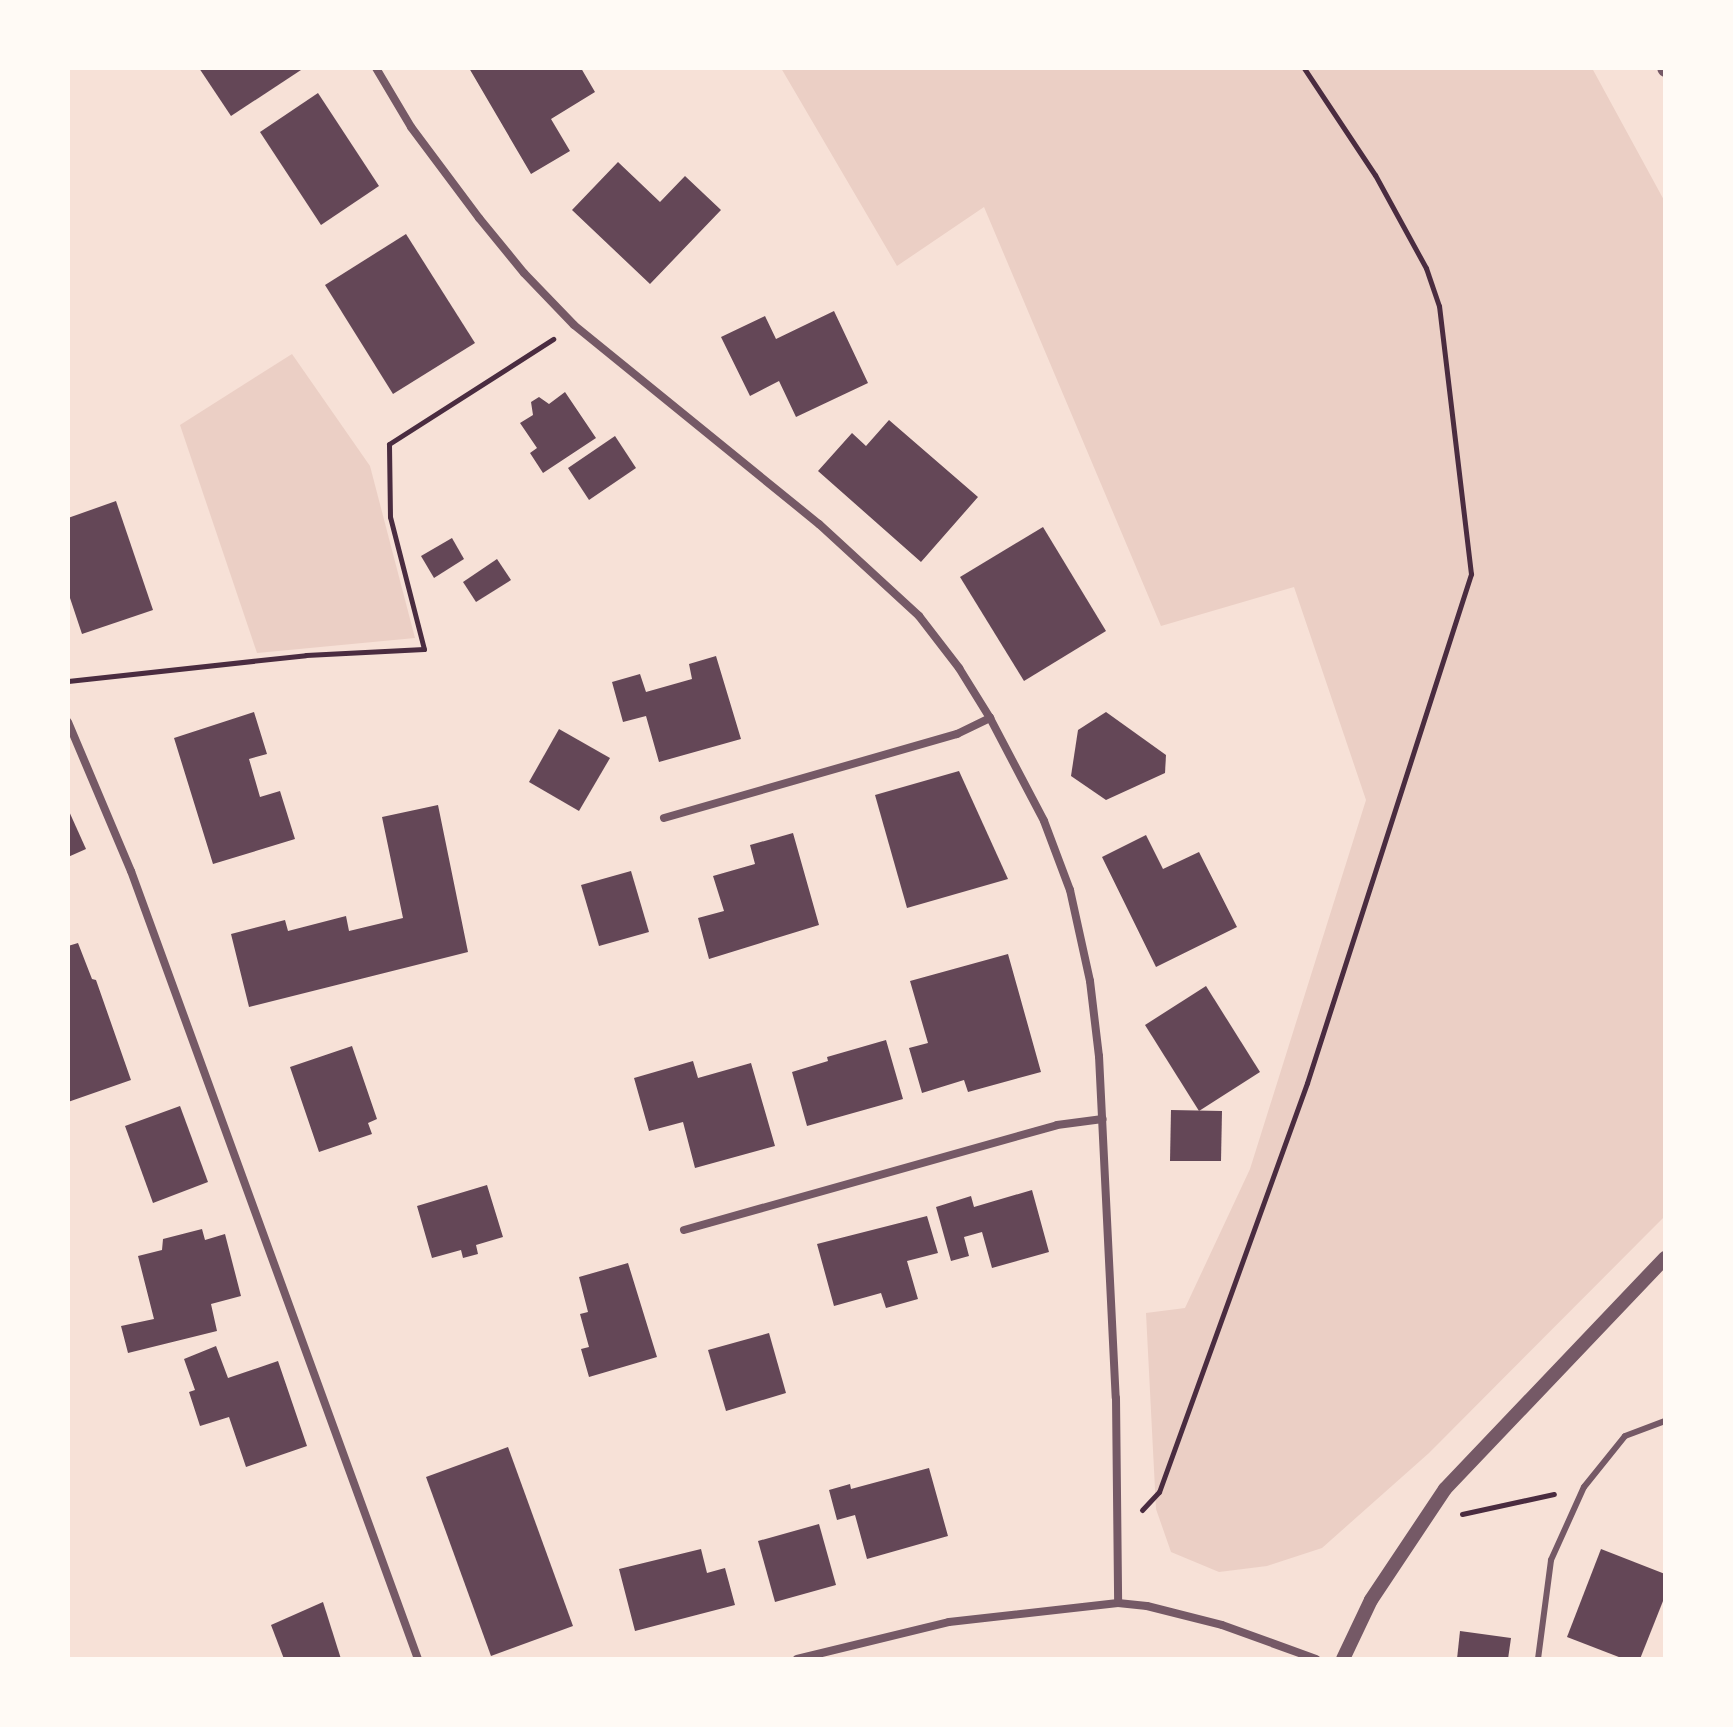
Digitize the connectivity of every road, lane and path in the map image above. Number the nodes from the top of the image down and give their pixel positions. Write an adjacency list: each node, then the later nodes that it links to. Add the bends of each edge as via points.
1 (376, 68): 3 (street, via 411,127 479,218)
2 (1304, 68): 14 (path, via 1391,203 1426,268 1439,306 1471,574 1307,1083 1159,1492)
3 (574, 325): 4 (path, via 389,444 390,517 424,649 306,655); 5 (street, via 876,573 919,616)
4 (68, 681)
5 (990, 718): 7 (street, via 957,734); 8 (street, via 1044,821 1070,890 1090,981)
6 (68, 722): 16 (street, via 131,871)
7 (664, 818)
8 (1103, 1119): 9 (street, via 1057,1125); 14 (street, via 1116,1398)
9 (684, 1230)
10 (1665, 1258): 13 (street, via 1445,1489)
11 (1665, 1421): 12 (lane, via 1625,1436)
12 (1584, 1487): 13 (path); 20 (lane, via 1551,1560)
13 (1422, 1522): 19 (street, via 1371,1600)
14 (1116, 1536): 15 (street)
15 (1118, 1603): 17 (street, via 949,1622); 18 (street, via 1222,1625)
16 (418, 1659)
17 (797, 1659)
18 (1316, 1659)
19 (1343, 1659)
20 (1538, 1659)

